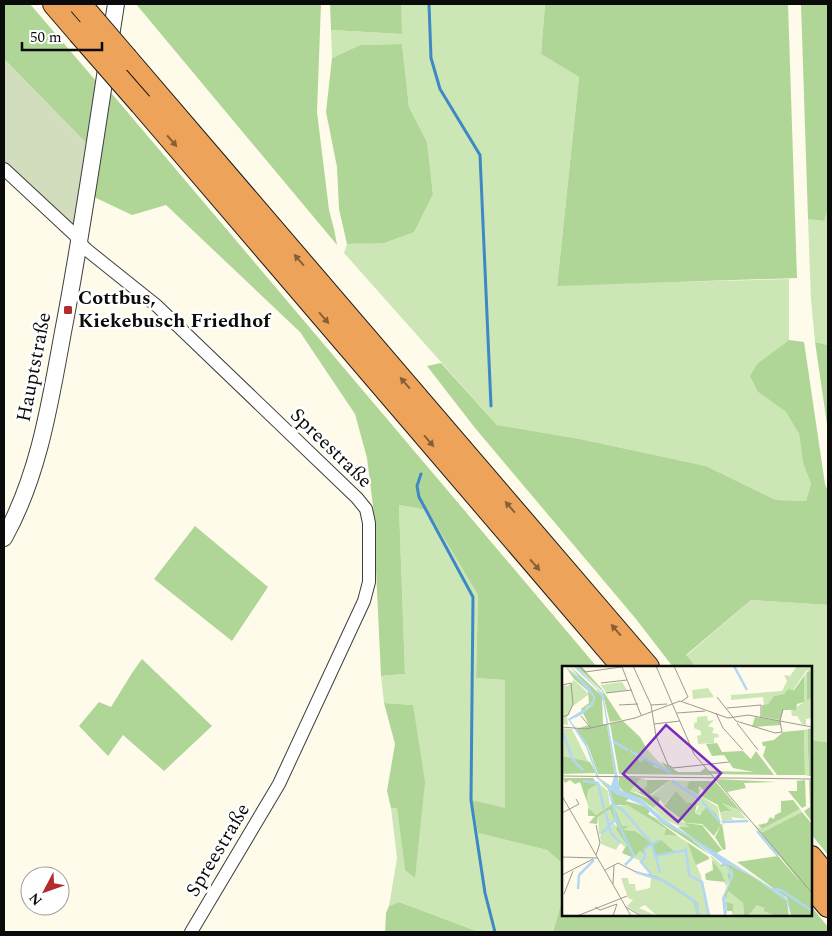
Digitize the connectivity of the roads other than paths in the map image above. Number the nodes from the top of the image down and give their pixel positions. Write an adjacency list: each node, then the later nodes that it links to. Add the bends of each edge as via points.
1 (54, 4): 7 (highway, one-way to 7, bridge)
2 (80, 4): 8 (highway, one-way to 2, bridge)
3 (116, 4): 5 (street, Hauptstraße)
4 (4, 169): 5 (street, Spreestraße)
5 (80, 242): 6 (street, Hauptstraße, via 48,414 25,494); 13 (street, Spreestraße, via 157,306 357,498 366,509 369,523 368,582 364,601 279,784)
6 (4, 538)
7 (622, 666)
8 (647, 666)
9 (812, 858): 10 (highway)
10 (828, 878)
11 (812, 887): 12 (highway)
12 (828, 906)
13 (191, 932)

